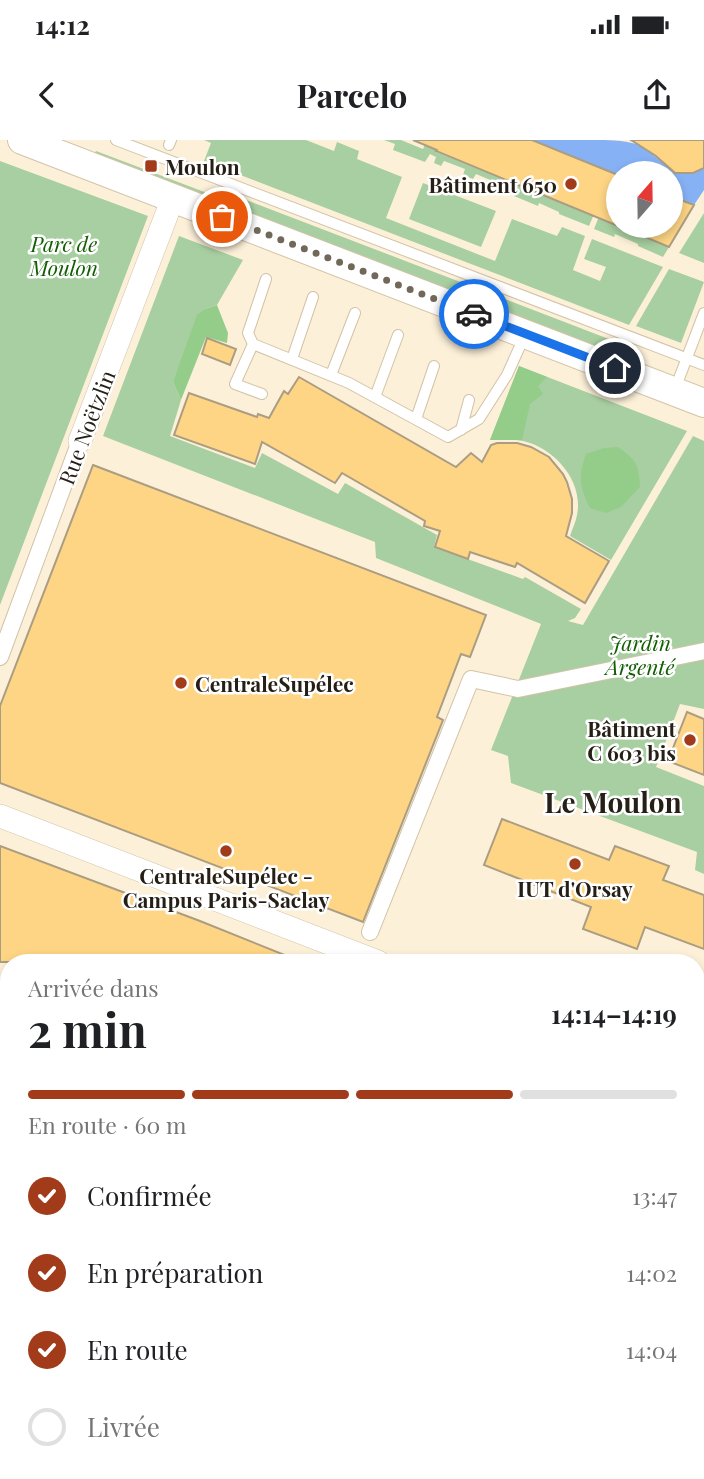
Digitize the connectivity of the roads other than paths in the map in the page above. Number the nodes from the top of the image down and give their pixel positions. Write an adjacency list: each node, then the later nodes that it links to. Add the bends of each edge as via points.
1 (22, 140): 3 (street)
2 (117, 140): 11 (lane)
3 (173, 198): 8 (street); 23 (street, Rue Noëtzlin)
4 (266, 279): 10 (lane, via 248,333)
5 (313, 297): 12 (lane)
6 (355, 313): 15 (lane)
7 (704, 313): 11 (lane)
8 (526, 334): 16 (street); 22 (lane, via 479,419)
9 (398, 335): 18 (lane)
10 (253, 344): 12 (lane); 17 (lane, via 235,384)
11 (687, 358): 13 (lane); 16 (lane)
12 (292, 359): 15 (lane)
13 (704, 365)
14 (434, 366): 21 (lane)
15 (331, 375): 18 (lane)
16 (674, 391): 20 (street)
17 (262, 394)
18 (375, 397): 21 (lane)
19 (469, 400): 22 (lane)
20 (704, 403)
21 (416, 419): 22 (lane, via 448,437)
22 (461, 430)
23 (80, 441): 25 (street, Rue Noëtzlin)
24 (704, 651): 27 (street, via 518,690 471,679)
25 (0, 657)
26 (0, 816): 28 (street)
27 (370, 932)
28 (357, 954)

